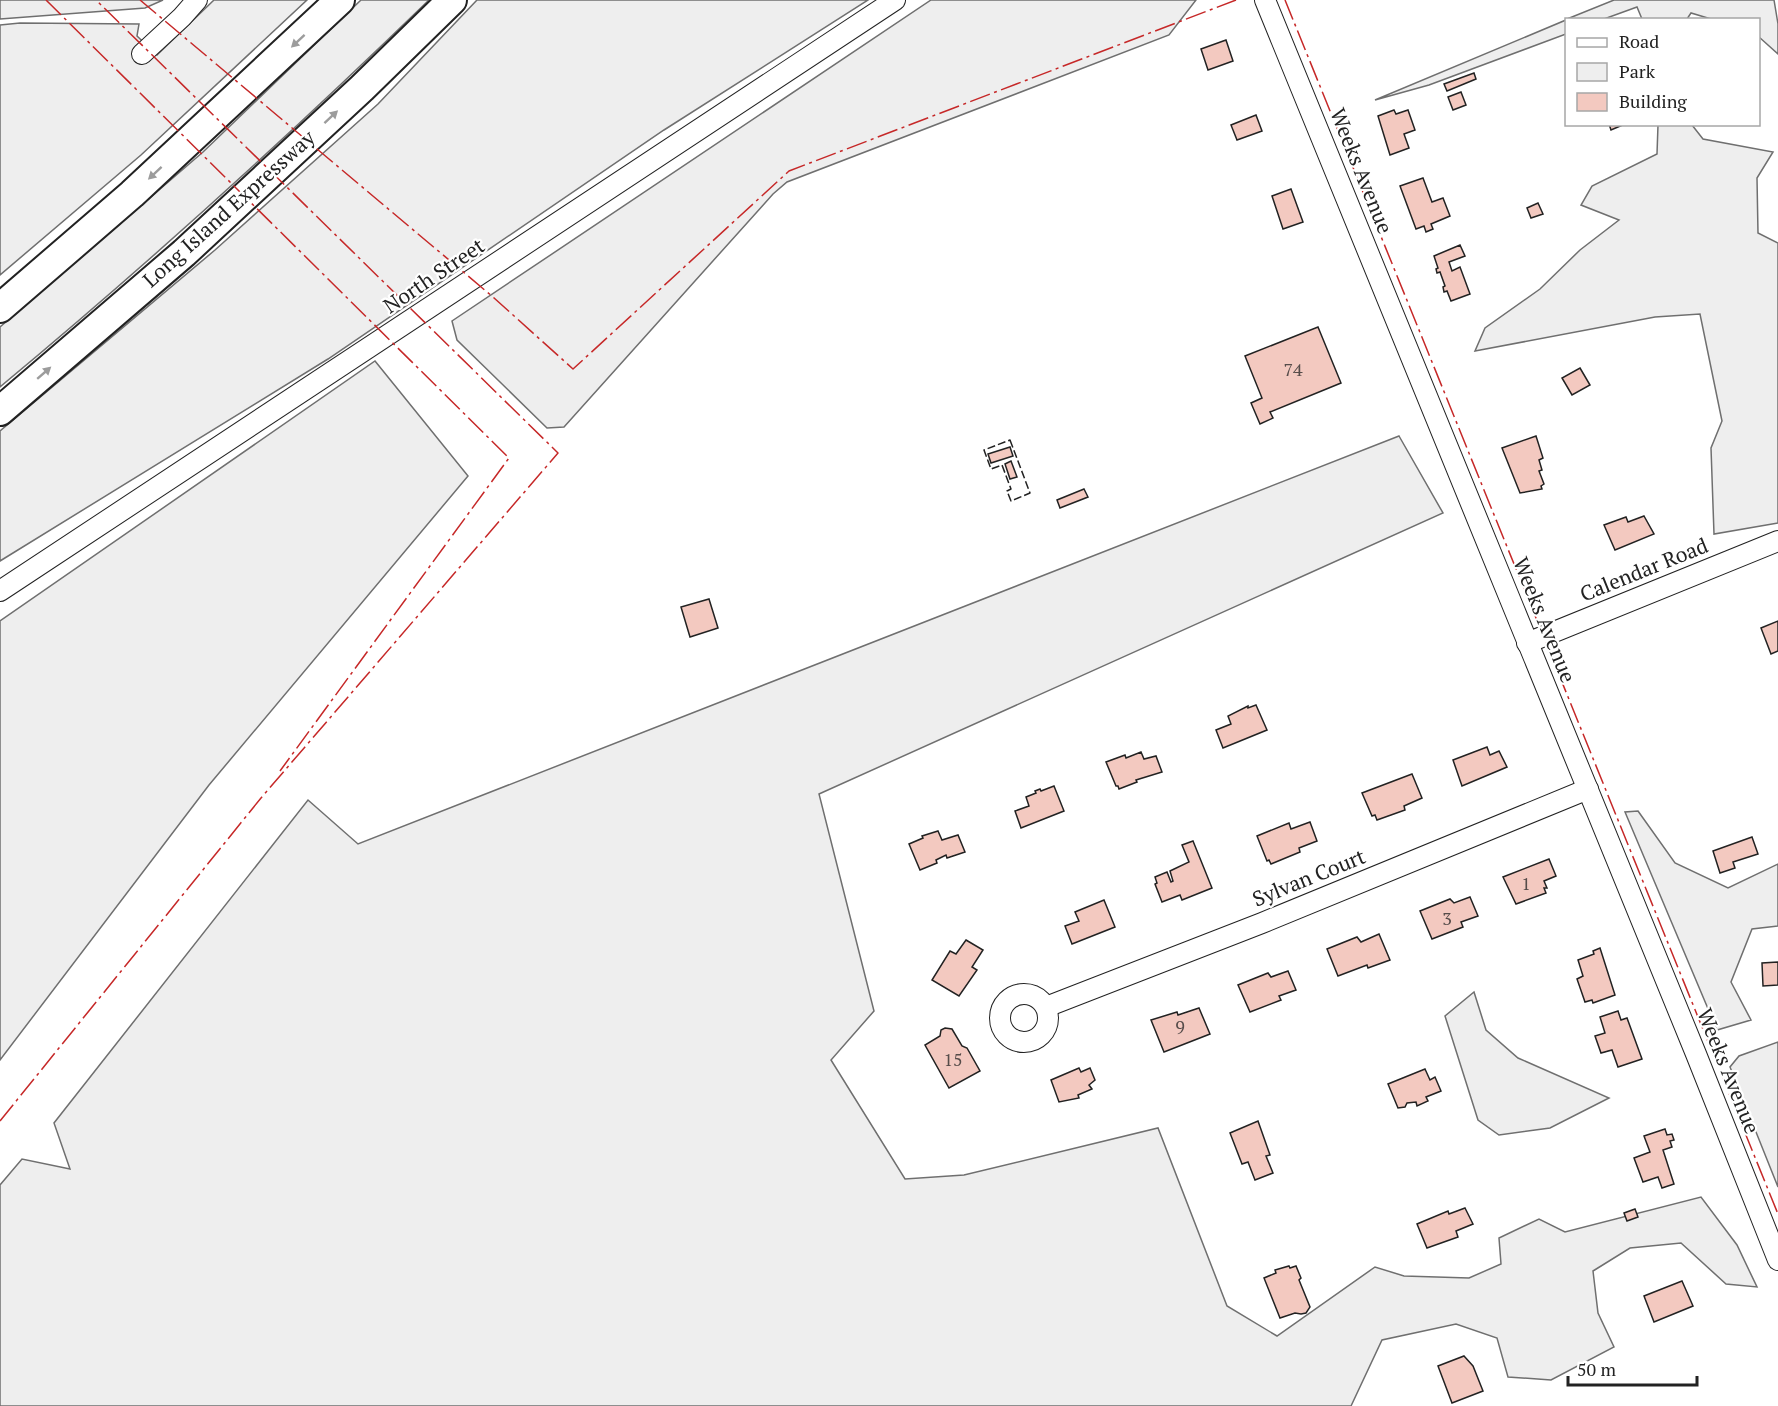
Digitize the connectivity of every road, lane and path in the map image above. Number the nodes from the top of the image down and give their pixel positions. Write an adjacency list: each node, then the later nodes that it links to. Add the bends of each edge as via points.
1 (197, 0): 6 (street)
2 (340, 0): 7 (highway, one-way to 7, via 132,194)
3 (453, 0): 8 (highway, Long Island Expressway, one-way to 3, via 184,253)
4 (895, 0): 10 (street, North Street)
5 (1265, 0): 11 (street, Weeks Avenue)
6 (142, 54)
7 (0, 308)
8 (0, 411)
9 (1778, 541): 11 (street, Calendar Road)
10 (0, 591)
11 (1527, 643): 12 (street, Weeks Avenue)
12 (1588, 789): 13 (street, Sylvan Court); 14 (street, Weeks Avenue)
13 (1046, 1007)
14 (1778, 1260)

